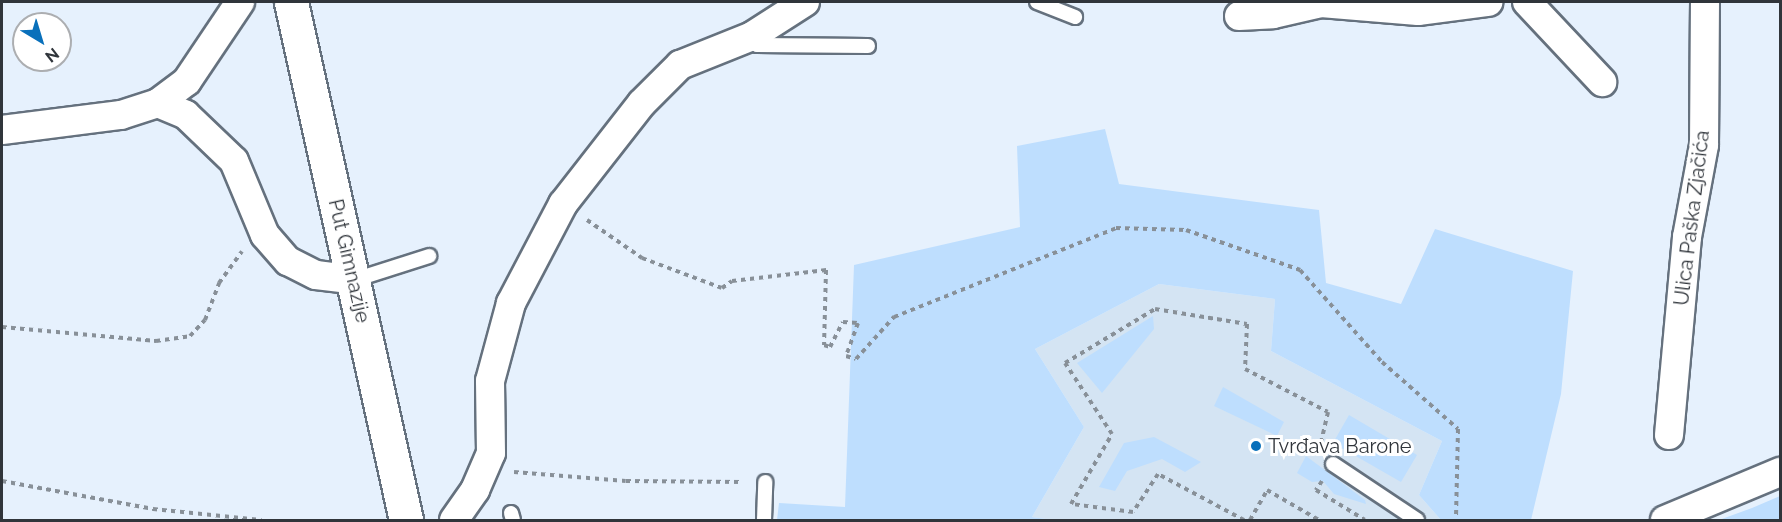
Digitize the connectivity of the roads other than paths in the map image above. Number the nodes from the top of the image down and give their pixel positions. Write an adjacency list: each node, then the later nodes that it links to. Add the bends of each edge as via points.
1 (240, 2): 13 (street, via 187,81)
2 (291, 2): 16 (street, Put Gimnazije)
3 (805, 2): 10 (street)
4 (1037, 2): 9 (lane)
5 (1488, 2): 8 (street, via 1418,10 1321,3 1273,14)
6 (1527, 2): 12 (street)
7 (1705, 2): 17 (street, Ulica Paška Zjačića, via 1704,145 1687,237)
8 (1239, 16)
9 (1075, 17)
10 (752, 36): 11 (lane, via 757,45); 22 (street, via 680,65 642,103 563,204 511,303 490,381 491,453 475,490)
11 (868, 46)
12 (1602, 82)
13 (158, 103): 14 (street, via 121,115); 16 (street, via 186,115 234,161 265,235 288,261 316,275)
14 (2, 130)
15 (429, 256): 16 (lane)
16 (354, 280): 21 (street, Put Gimnazije)
17 (1669, 435)
18 (1333, 464): 24 (lane)
19 (1780, 472): 25 (street)
20 (765, 482): 23 (lane)
21 (406, 520)
22 (454, 520)
23 (764, 520)
24 (1418, 520)
25 (1665, 520)

